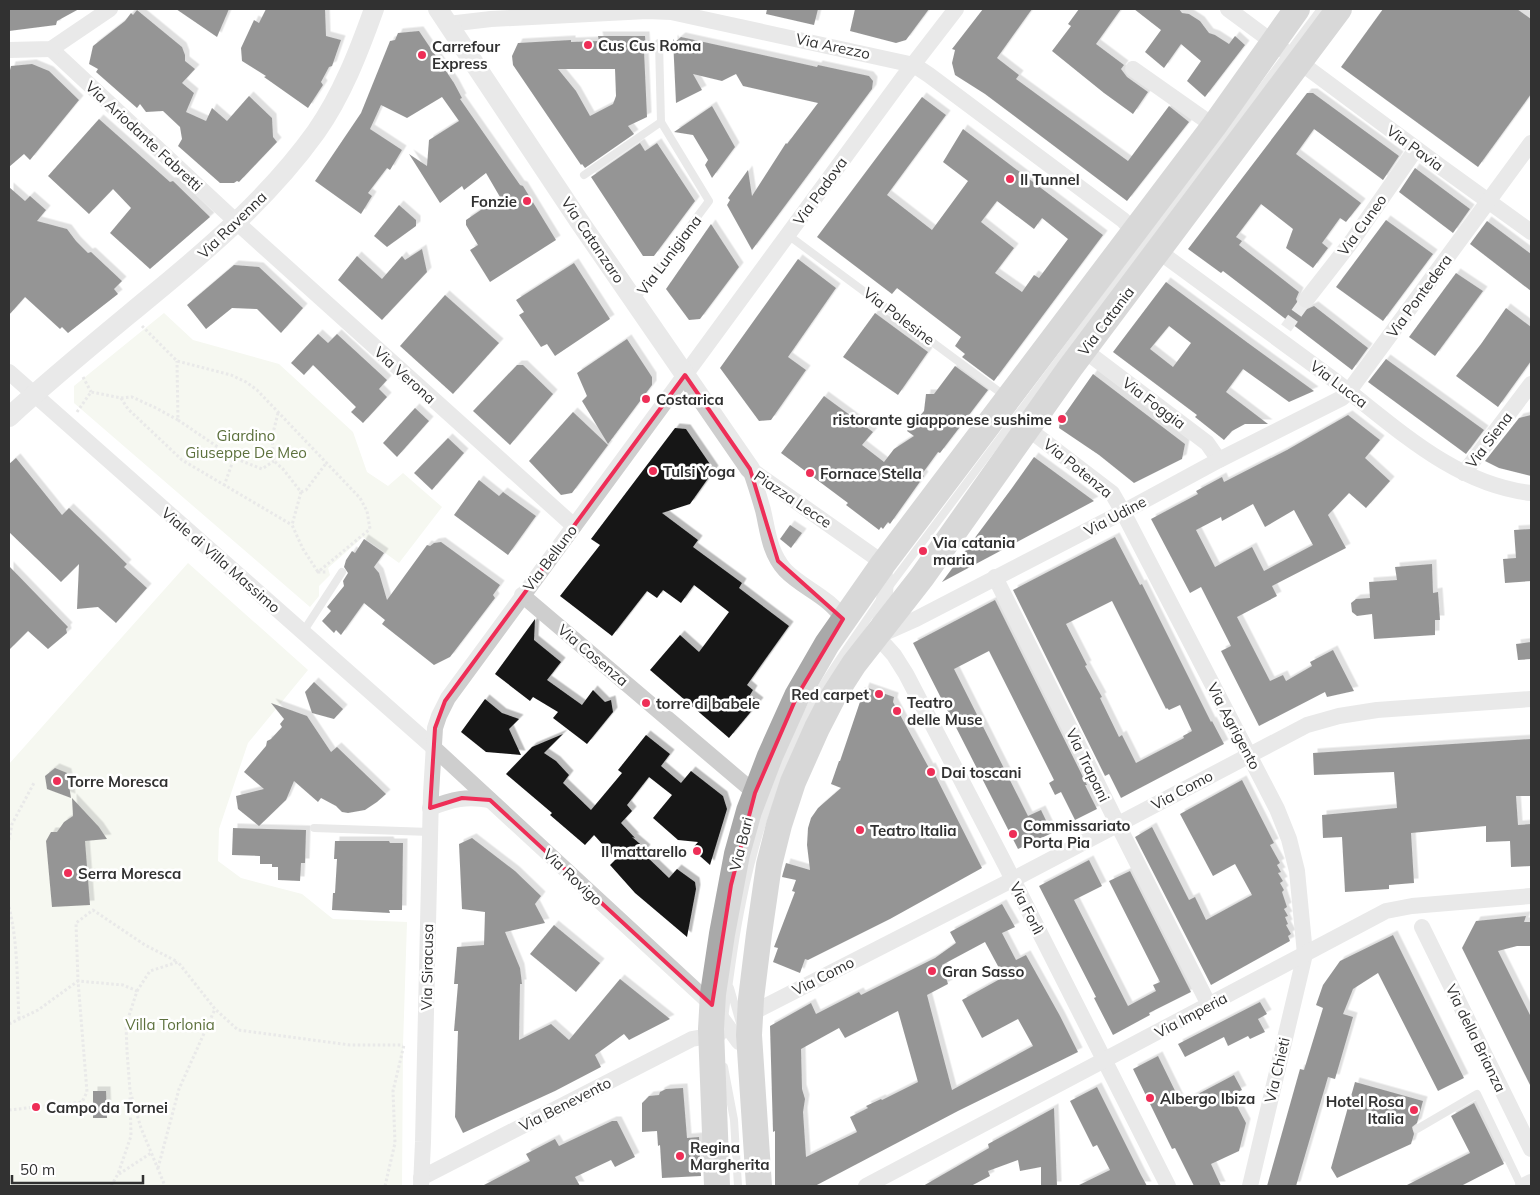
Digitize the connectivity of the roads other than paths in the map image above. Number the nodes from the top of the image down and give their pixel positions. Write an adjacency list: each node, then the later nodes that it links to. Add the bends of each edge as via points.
1 (110, 9): 11 (street)
2 (375, 9): 22 (street, Via Ravenna, via 324,120 297,156)
3 (956, 9): 14 (street, Via Padova)
4 (1228, 9): 13 (street, Via Pavia)
5 (1297, 9): 13 (main road, Via Catania)
6 (1321, 9): 13 (lane, Via Catania)
7 (1339, 9): 13 (main road, Via Catania)
8 (647, 10): 9 (street, Via Arezzo, via 490,20); 14 (street, Via Arezzo, via 687,15)
9 (443, 16): 27 (street, Via Catanzaro)
10 (659, 43): 16 (lane, Via Lunigiana)
11 (50, 49): 12 (street); 22 (street, Via Ariodante Fabretti)
12 (9, 50)
13 (1287, 52): 17 (main road, Via Catania); 19 (street, Via Pavia); 25 (main road, Via Catania)
14 (914, 65): 24 (street, Via Padova); 25 (street, Via Arezzo, via 1123,220)
15 (1133, 69): 17 (street)
16 (661, 122): 20 (lane); 27 (lane, Via Lunigiana, via 709,202)
17 (1214, 126): 25 (main road, Via Catania)
18 (1531, 143): 21 (street, Via Pontedera)
19 (1416, 149): 21 (street, Via Pavia); 26 (street, Via Cuneo)
20 (584, 175)
21 (1488, 201): 23 (street, Via Pavia); 32 (street, Via Pontedera)
22 (237, 223): 33 (street, Via Ravenna); 42 (street, Via Verona)
23 (1531, 232)
24 (788, 234): 30 (street, Via Padova); 34 (lane, Via Polesine)
25 (1146, 241): 28 (main road, Via Catania); 32 (street, Via Lucca); 34 (main road, Via Catania); 46 (lane, Via Catania)
26 (1306, 300)
27 (634, 301): 30 (street, Via Catanzaro)
28 (1084, 350): 36 (main road, Via Catania); 37 (street, Via Foggia, via 1207,443)
29 (9, 372): 33 (street, Viale di Villa Massimo)
30 (685, 375): 38 (street, Via Catanzaro); 42 (street, Via Belluno)
31 (1531, 384): 39 (street, Via Siena)
32 (1349, 391): 37 (street, Via Udine, via 1342,398); 39 (street, Via Lucca, via 1424,449)
33 (33, 394): 35 (street, Via Ravenna); 49 (street, Viale di Villa Massimo)
34 (1009, 398): 43 (main road, Via Catania)
35 (9, 417)
36 (1027, 428): 41 (street, Via Potenza, via 1112,493); 50 (main road, Via Catania)
37 (1219, 460): 41 (street, Via Udine)
38 (750, 469): 43 (street, Piazza Lecce, via 875,555); 48 (street, Piazza Lecce, via 770,545 778,562 831,606)
39 (1464, 473): 40 (street, Via Lucca, via 1502,488)
40 (1531, 493)
41 (1124, 512): 45 (street, Via Udine); 54 (street, Via Agrigento)
42 (574, 526): 47 (street, Via Belluno)
43 (883, 564): 46 (street, Via Bari); 48 (main road, Via Bari)
44 (342, 572): 49 (lane)
45 (995, 577): 50 (street, Via Udine, via 909,623); 58 (street, Via Trapani)
46 (884, 594): 50 (street, Via Bari); 51 (lane, Via Bari)
47 (522, 596): 53 (street, Via Belluno, via 445,701 437,721); 55 (street, Via Cosenza)
48 (844, 631): 51 (lane); 55 (main road, Via Bari, via 816,661 796,696)
49 (303, 632): 53 (street, Viale di Villa Massimo)
50 (877, 636): 61 (street, Via Forlì, via 906,674); 67 (main road, Via Bari, via 851,669 824,713 786,802 769,865)
51 (837, 662): 65 (lane, Via Bari, via 796,737 765,815 742,901)
52 (1531, 699): 54 (street, Via Como, via 1378,710 1339,716 1307,726)
53 (434, 748): 56 (street, Via Rovigo); 57 (street, Via Siracusa)
54 (1250, 754): 58 (street, Via Como); 64 (street, Via Agrigento, via 1277,809 1293,854)
55 (755, 793): 68 (main road, Via Bari, via 740,840 719,952)
56 (490, 800): 57 (street, via 462,798); 68 (street, Via Rovigo)
57 (430, 808): 60 (street, Via Siracusa)
58 (1118, 824): 61 (street, Via Como); 66 (street, Via Trapani)
59 (314, 828): 60 (lane)
60 (430, 832): 74 (street, Via Siracusa)
61 (1012, 880): 67 (street, Via Como); 71 (street, Via Forlì)
62 (1531, 896): 64 (street, Via Imperia, via 1399,907)
63 (1422, 927): 73 (street, Via della Brianza)
64 (1304, 954): 66 (street, Via Imperia); 81 (street, Via Chieti)
65 (729, 984): 68 (lane, Via Bari); 69 (lane, Via Bari)
66 (1209, 1005): 71 (street, Via Imperia)
67 (750, 1014): 69 (main road, Via Bari)
68 (718, 1028): 69 (street, Via Rovigo); 74 (street, Via Benevento); 76 (main road, Via Bari)
69 (744, 1050): 78 (main road, Via Bari)
70 (723, 1059): 77 (lane, via 734,1120)
71 (1104, 1060): 79 (street, Via Imperia); 80 (street, Via Forlì)
72 (1417, 1129): 82 (lane, via 1476,1094)
73 (1531, 1149)
74 (421, 1182)
75 (1531, 1182): 82 (street)
76 (717, 1186)
77 (738, 1186)
78 (759, 1186)
79 (866, 1186)
80 (1168, 1186)
81 (1250, 1186)
82 (1522, 1186)

